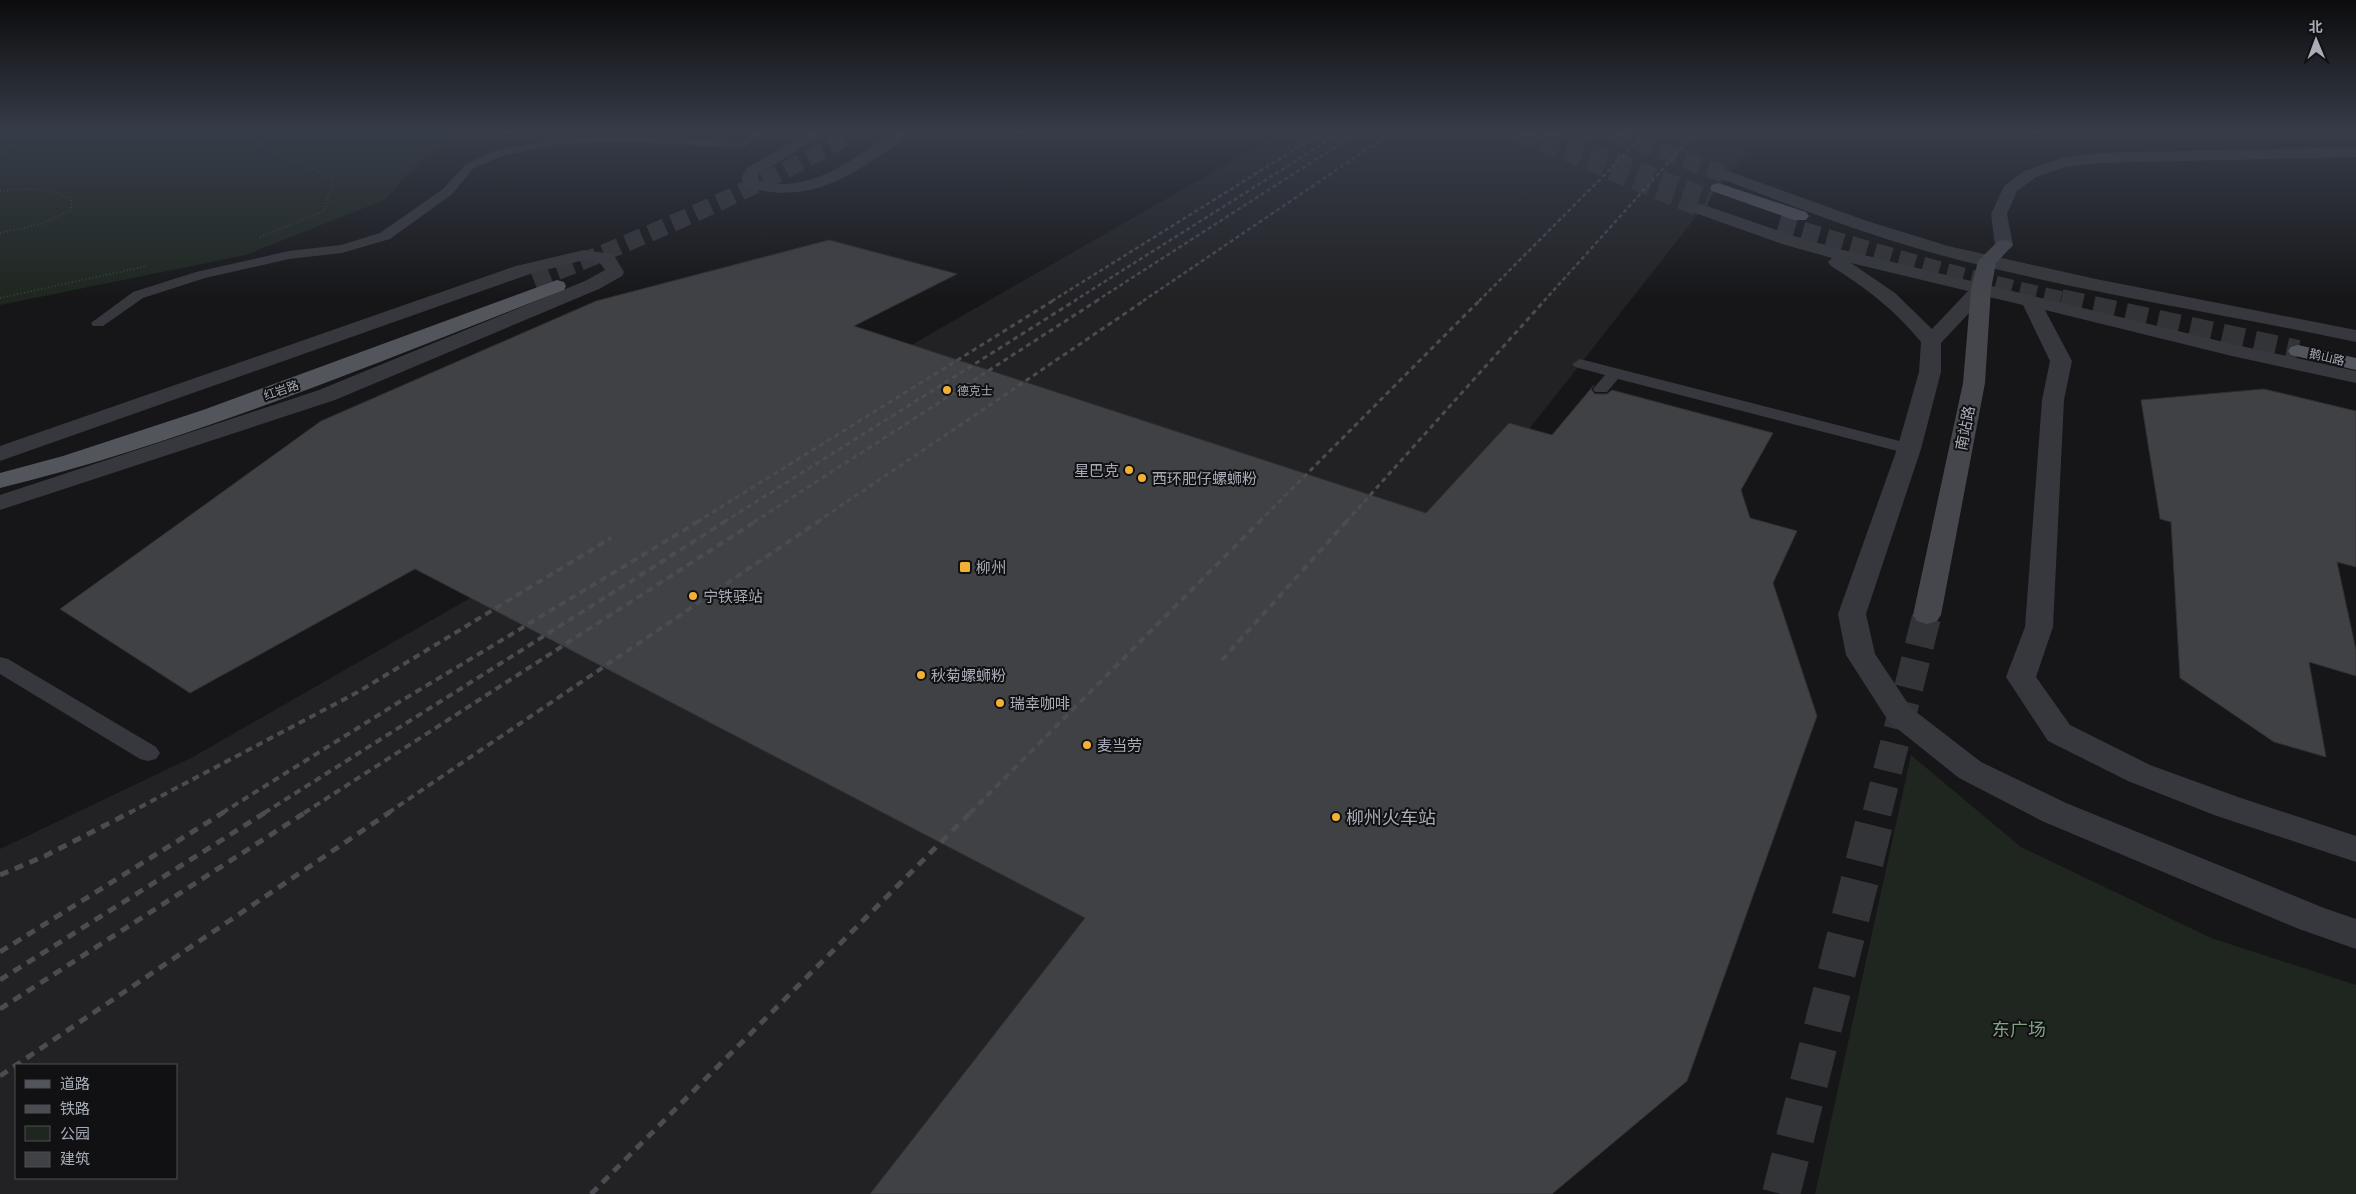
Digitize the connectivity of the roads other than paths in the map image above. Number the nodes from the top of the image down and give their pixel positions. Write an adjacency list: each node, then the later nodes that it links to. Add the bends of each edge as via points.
1 (450, 189): 14 (lane, via 385,236 342,249 289,255 201,275 138,295)
2 (779, 189): 3 (street)
3 (797, 189)
4 (2010, 189): 8 (street, via 1999,214)
5 (1714, 193): 6 (main road); 7 (street); 9 (street, via 1851,221 1940,250)
6 (1800, 216)
7 (1783, 232): 12 (street); 16 (street, via 1868,280 1919,326)
8 (2004, 245): 9 (main road)
9 (1987, 261): 12 (main road, 南站路); 17 (street, via 2196,306)
10 (534, 281): 26 (main road, 红岩路, via 297,371 166,415)
11 (557, 286): 27 (main road, 红岩路, via 309,380 140,438)
12 (1981, 290): 13 (street); 16 (street); 29 (main road, 南站路, via 1974,383)
13 (2030, 300): 17 (street, via 2232,350); 32 (street, via 2061,361 2052,400 2039,627 2021,677 2059,733 2139,773)
14 (98, 323)
15 (2356, 336): 17 (street)
16 (1931, 342): 24 (street, via 1930,372)
17 (2298, 344): 18 (main road, 鹅山路); 20 (main road, 鹅山路); 22 (street)
18 (2356, 349)
19 (1580, 364): 21 (lane)
20 (2356, 364)
21 (1615, 373): 23 (lane); 24 (lane)
22 (2356, 377)
23 (1601, 389)
24 (1908, 450): 33 (street, via 1852,614 1861,655 1900,715 1970,770 2054,812 2312,919)
25 (0, 454): 28 (street, via 523,270 584,256 607,258 615,272 592,285 327,395)
26 (0, 463)
27 (0, 481)
28 (0, 503)
29 (1927, 615)
30 (0, 664): 31 (lane)
31 (148, 753)
32 (2356, 849)
33 (2356, 934)

